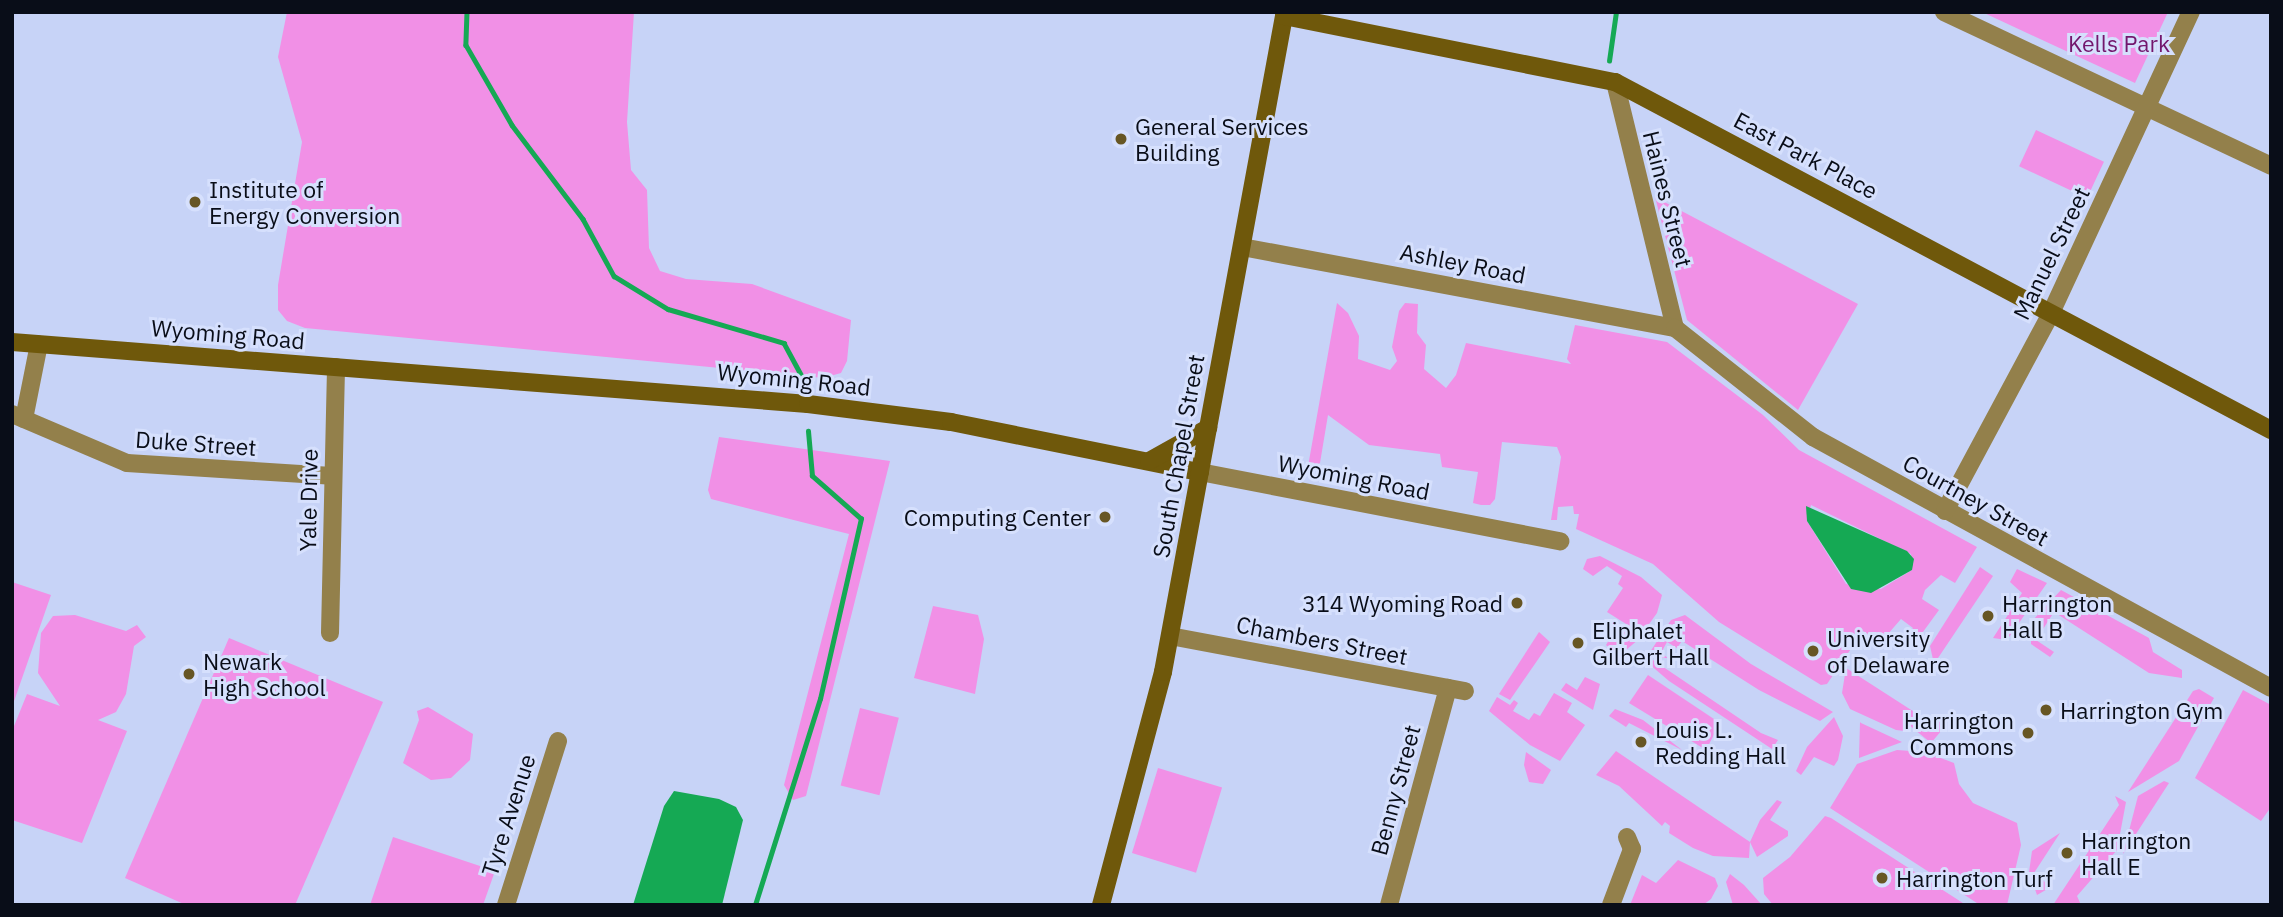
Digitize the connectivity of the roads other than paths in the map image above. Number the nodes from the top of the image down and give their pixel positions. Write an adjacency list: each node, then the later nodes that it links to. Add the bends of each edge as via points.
1 (1944, 12): 5 (street)
2 (2192, 12): 5 (street, Manuel Street)
3 (1285, 14): 4 (street, East Park Place); 7 (street, South Chapel Street)
4 (1615, 82): 8 (street, East Park Place); 9 (street, Haines Street)
5 (2147, 108): 6 (street); 8 (street, Manuel Street)
6 (2271, 166)
7 (1242, 247): 9 (street, Ashley Road); 14 (street, South Chapel Street)
8 (2051, 313): 15 (street, East Park Place); 19 (street, Manuel Street)
9 (1675, 328): 19 (street, Courtney Street, via 1813,437)
10 (12, 342): 11 (street, Wyoming Road)
11 (39, 344): 12 (street, Wyoming Road); 13 (street, Duke Street)
12 (336, 368): 16 (street, Wyoming Road, via 821,405 951,422); 18 (street, Yale Drive)
13 (18, 416): 18 (street, Duke Street, via 127,463)
14 (1208, 428): 16 (street); 17 (street, South Chapel Street)
15 (2271, 430)
16 (1149, 461): 17 (street, Wyoming Road)
17 (1200, 472): 20 (street, Wyoming Road); 22 (street, South Chapel Street)
18 (332, 476): 21 (street, Yale Drive)
19 (1945, 511): 23 (street, Courtney Street)
20 (1560, 541)
21 (330, 633)
22 (1170, 636): 24 (street, Chambers Street); 28 (street, South Chapel Street)
23 (2271, 688)
24 (1457, 690): 29 (street, Benny Street)
25 (558, 741): 27 (street, Tyre Avenue)
26 (1627, 837): 30 (street, via 1632,849)
27 (506, 905)
28 (1101, 905)
29 (1389, 905)
30 (1611, 905)

